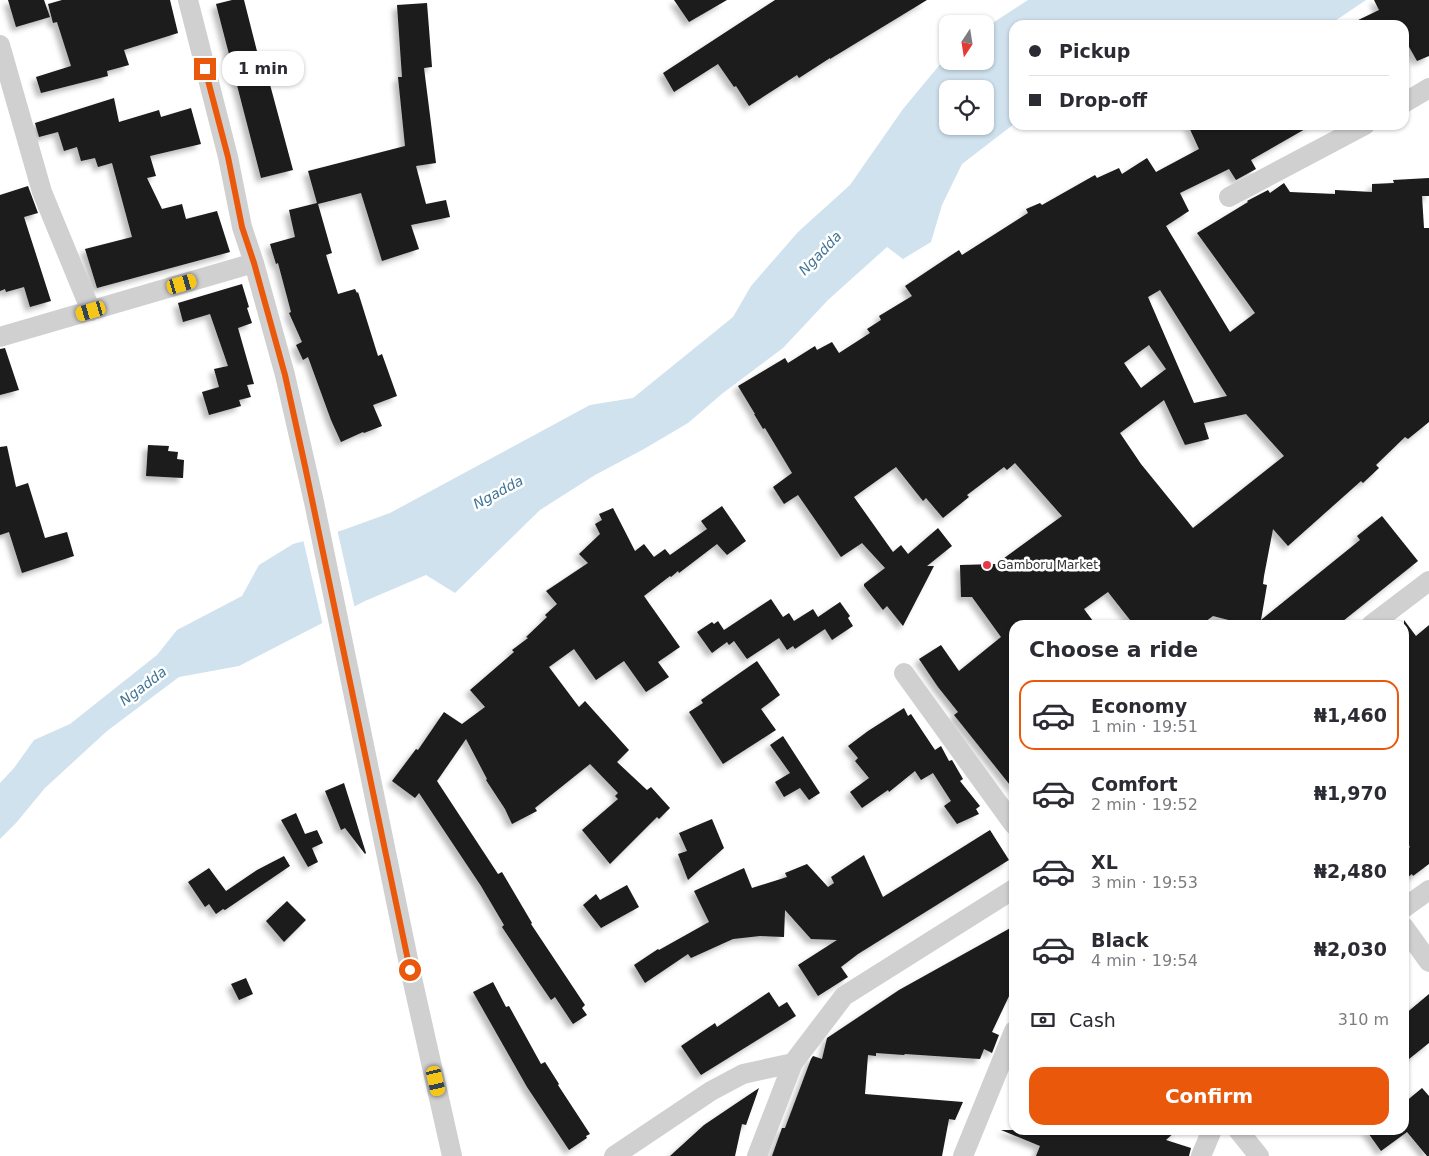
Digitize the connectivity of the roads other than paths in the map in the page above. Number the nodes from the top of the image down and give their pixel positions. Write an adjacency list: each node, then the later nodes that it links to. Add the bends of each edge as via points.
1 (188, 0): 7 (street, via 228,157 242,227)
2 (0, 45): 8 (street, via 42,192)
3 (1429, 88): 4 (street)
4 (1409, 100)
5 (1356, 130): 6 (street)
6 (1229, 197)
7 (254, 263): 8 (street); 23 (street, via 285,375 314,502 410,970)
8 (91, 311): 9 (street)
9 (0, 337)
10 (1429, 581): 11 (street)
11 (1378, 620)
12 (904, 673): 13 (street)
13 (1009, 819)
14 (1429, 890): 16 (street)
15 (1009, 892): 20 (street, via 844,996)
16 (1409, 904)
17 (1409, 934): 18 (street)
18 (1429, 962)
19 (1009, 1043): 26 (street)
20 (793, 1062): 24 (street, via 744,1074 712,1091); 25 (street)
21 (1210, 1135): 27 (street)
22 (1242, 1135): 28 (street)
23 (452, 1156)
24 (614, 1156)
25 (758, 1156)
26 (963, 1156)
27 (1201, 1156)
28 (1259, 1156)

